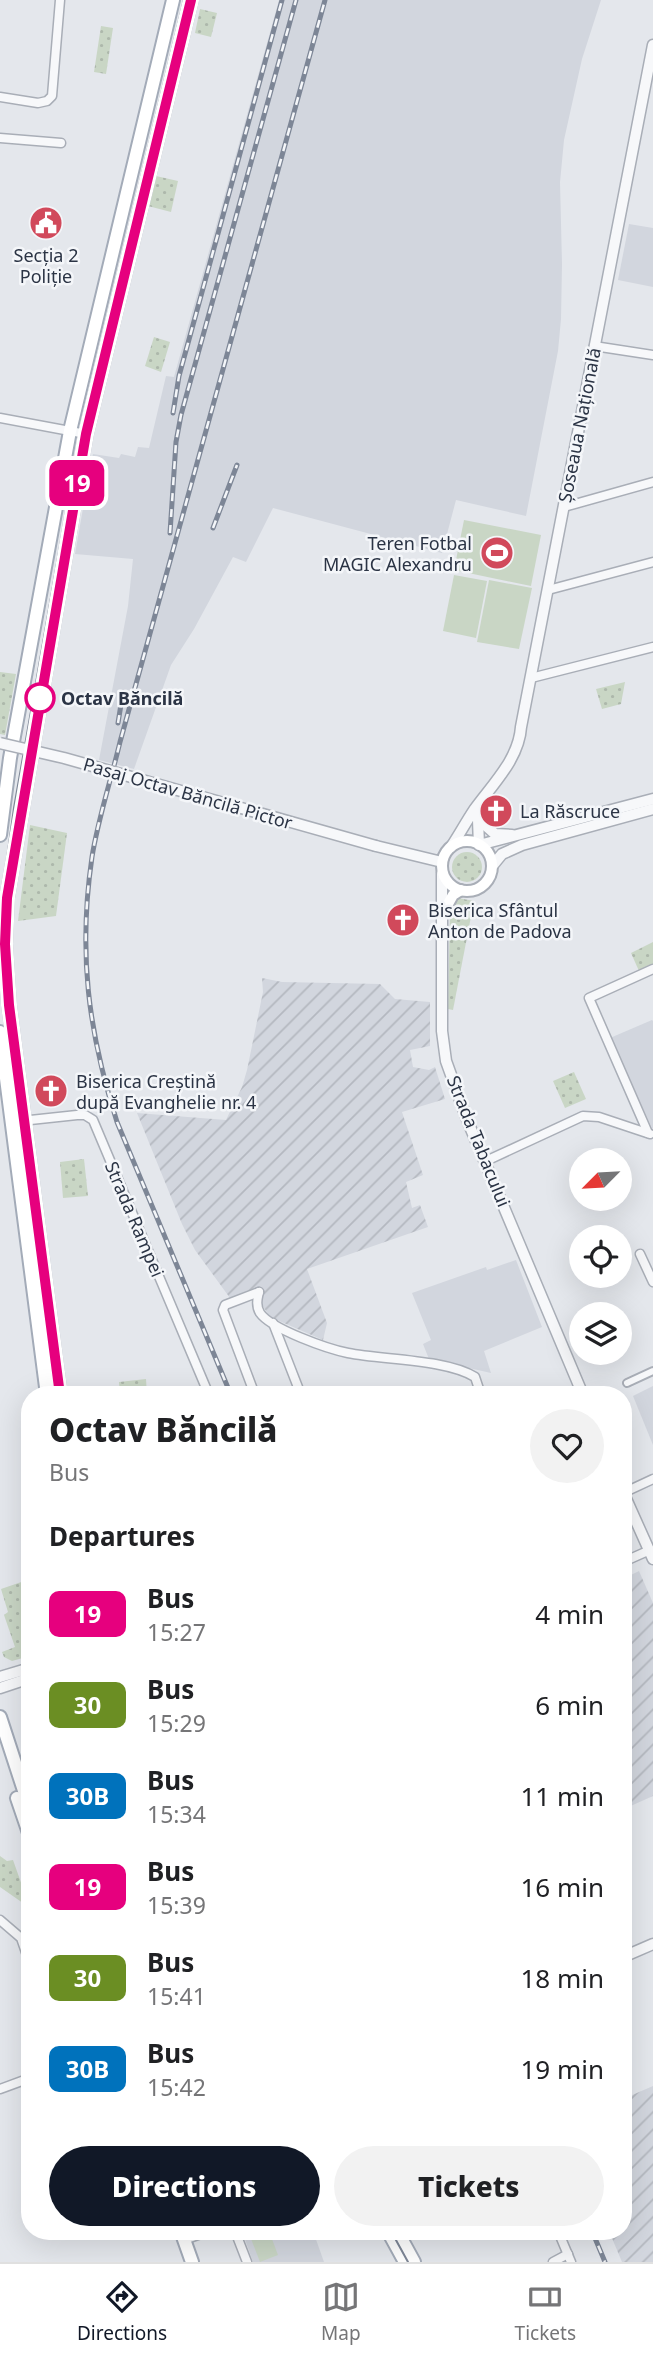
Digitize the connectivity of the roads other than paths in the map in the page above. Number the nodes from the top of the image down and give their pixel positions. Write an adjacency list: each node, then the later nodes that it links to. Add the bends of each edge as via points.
1 (60, 0): 5 (street, via 52,96 38,103)
2 (191, 0): 13 (main road)
3 (172, 2): 12 (main road)
4 (653, 45): 6 (street, Șoseaua Națională)
5 (0, 97)
6 (647, 104): 9 (street, Șoseaua Națională)
7 (0, 138): 8 (street)
8 (61, 143)
9 (594, 346): 10 (street); 15 (street, Șoseaua Națională)
10 (653, 355)
11 (0, 418): 12 (street)
12 (70, 431): 13 (street); 25 (main road)
13 (86, 434): 34 (main road, via 9,875)
14 (653, 482): 15 (street)
15 (564, 507): 17 (street, Șoseaua Națională)
16 (653, 562): 17 (street)
17 (548, 590): 19 (street, Șoseaua Națională)
18 (653, 647): 19 (street)
19 (531, 678): 21 (street, Șoseaua Națională, via 521,741)
20 (0, 743): 29 (street, Pasaj Octav Băncilă Pictor, bridge)
21 (497, 781): 22 (street, Șoseaua Națională); 26 (street, via 486,826 495,834)
22 (487, 797): 27 (street, Șoseaua Națională, via 478,820); 28 (street, Șoseaua Națională)
23 (653, 799): 26 (street)
24 (653, 808): 30 (street, via 522,845 502,854)
25 (0, 835)
26 (519, 836): 27 (street)
27 (480, 845): 28 (main road, via 466,842); 30 (main road)
28 (451, 847): 29 (main road)
29 (442, 862): 31 (main road)
30 (493, 865): 32 (main road, via 482,886)
31 (442, 874): 32 (main road); 33 (street, Strada Tabacului)
32 (461, 890): 33 (main road)
33 (444, 911): 39 (street, Strada Tabacului, via 445,1054)
34 (3, 956): 37 (main road)
35 (653, 969): 38 (street, via 589,998)
36 (0, 1032): 37 (main road)
37 (18, 1121): 45 (main road); 46 (main road); 47 (street, Strada Rampei, via 77,1115 93,1120)
38 (650, 1134): 39 (street, via 583,1116)
39 (486, 1161): 51 (street, Strada Tabacului)
40 (640, 1254): 41 (street)
41 (653, 1282)
42 (272, 1323): 48 (street, via 257,1307 260,1291 225,1305 223,1310); 49 (street); 50 (street, via 345,1353 468,1372)
43 (653, 1371): 44 (street)
44 (627, 1383)
45 (46, 1386)
46 (59, 1386)
47 (205, 1386)
48 (252, 1386)
49 (297, 1386)
50 (478, 1386)
51 (579, 1386)
52 (653, 1479): 53 (street)
53 (632, 1488)
54 (632, 1514): 55 (street)
55 (651, 1554): 56 (street)
56 (632, 1560)
57 (21, 1671): 58 (street)
58 (0, 1677)
59 (21, 1681): 60 (street)
60 (0, 1688)
61 (0, 1717): 63 (main road)
62 (0, 1745): 64 (main road)
63 (21, 1781)
64 (21, 1809)
65 (0, 1920): 66 (street)
66 (21, 1938)
67 (653, 1944): 68 (street)
68 (632, 1953)
69 (21, 2081): 70 (street)
70 (0, 2089)
71 (175, 2240): 78 (main road)
72 (184, 2240): 79 (main road)
73 (238, 2240): 80 (street)
74 (393, 2240): 81 (main road)
75 (402, 2240): 82 (main road)
76 (562, 2240): 77 (street)
77 (569, 2258): 83 (street)
78 (183, 2262)
79 (192, 2262)
80 (247, 2262)
81 (405, 2262)
82 (414, 2262)
83 (553, 2262)

